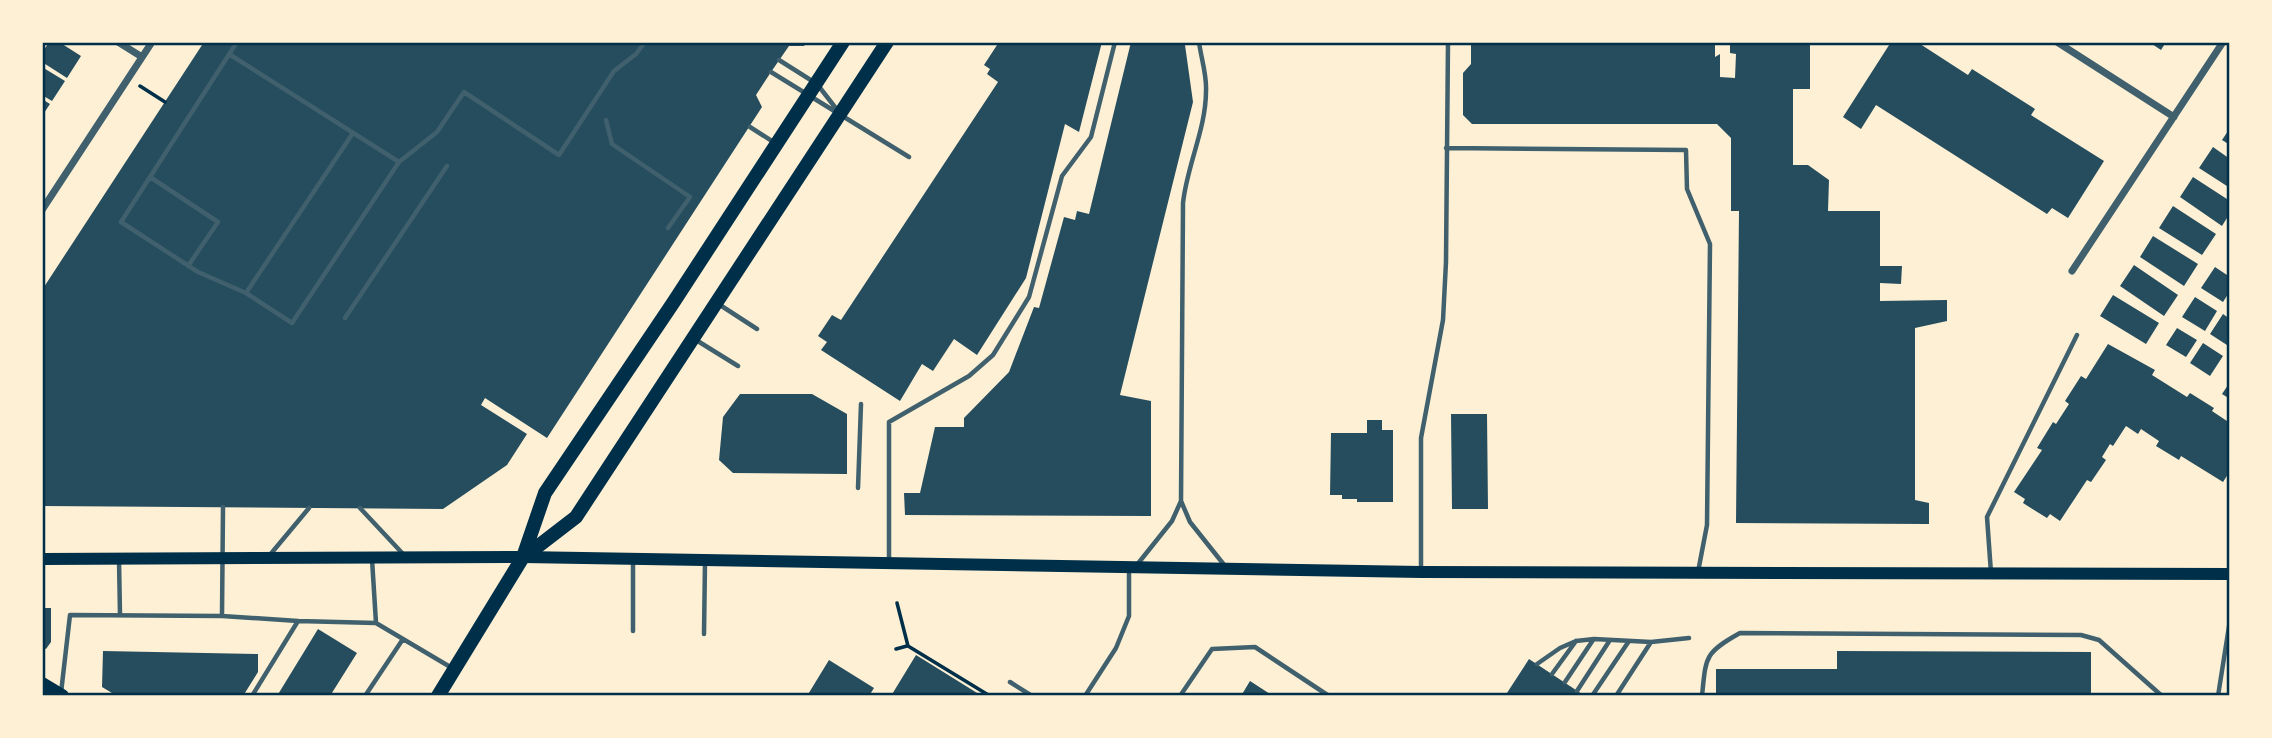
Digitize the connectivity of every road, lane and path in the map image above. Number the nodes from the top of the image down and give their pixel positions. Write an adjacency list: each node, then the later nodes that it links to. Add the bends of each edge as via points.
1 (118, 42): 13 (street)
2 (152, 42): 13 (street)
3 (237, 42): 12 (lane)
4 (645, 42): 27 (lane, via 614,71 559,155 464,92 437,132)
5 (844, 42): 17 (main road)
6 (887, 42): 19 (main road)
7 (1115, 42): 56 (lane, via 1091,137 1062,176 1029,297 993,355 969,376 889,422)
8 (1199, 42): 43 (lane, via 1207,90 1183,203)
9 (1448, 42): 25 (lane)
10 (2057, 42): 20 (street)
11 (2223, 42): 20 (street)
12 (229, 54): 23 (lane); 29 (lane)
13 (142, 57): 30 (street)
14 (779, 60): 17 (lane)
15 (771, 72): 17 (lane)
16 (138, 85): 18 (path)
17 (813, 90): 19 (lane); 19 (lane); 24 (main road)
18 (165, 102)
19 (840, 115): 26 (lane); 35 (main road)
20 (2174, 117): 33 (street)
21 (606, 120): 31 (lane, via 612,144 690,197)
22 (750, 127): 24 (lane)
23 (353, 133): 27 (lane); 34 (lane)
24 (778, 145): 47 (main road, via 545,493)
25 (1447, 148): 59 (lane, via 1443,320 1419,459); 60 (lane, via 1686,150 1687,189 1710,244 1707,525)
26 (909, 157)
27 (399, 162): 34 (lane, via 292,323)
28 (447, 166): 36 (lane)
29 (150, 177): 32 (lane, via 121,222); 32 (lane, via 218,222)
30 (42, 209)
31 (668, 228)
32 (188, 266): 34 (lane)
33 (2072, 271)
34 (246, 293)
35 (716, 302): 37 (lane); 39 (main road)
36 (345, 318)
37 (757, 329)
38 (2077, 335): 62 (lane, via 1987,517)
39 (692, 338): 40 (lane); 47 (main road, via 576,517)
40 (738, 366)
41 (861, 404): 42 (lane)
42 (859, 488)
43 (1181, 500): 57 (lane, via 1172,521); 58 (lane, via 1190,522)
44 (223, 507): 48 (lane)
45 (309, 508): 49 (lane)
46 (360, 508): 51 (lane)
47 (523, 557): 51 (main road); 54 (main road); 81 (main road)
48 (222, 558): 49 (main road); 53 (main road); 65 (lane)
49 (267, 558): 50 (main road)
50 (372, 558): 51 (main road); 68 (lane)
51 (407, 558)
52 (42, 559): 53 (main road)
53 (119, 559): 64 (lane)
54 (633, 559): 55 (main road); 69 (lane)
55 (705, 561): 56 (main road); 70 (lane)
56 (889, 564): 57 (main road)
57 (1131, 568): 58 (main road); 93 (lane, via 1129,616 1116,648)
58 (1228, 570): 59 (main road)
59 (1421, 572): 60 (main road)
60 (1698, 573): 62 (main road)
61 (2230, 573): 62 (main road)
62 (1991, 574)
63 (897, 603): 78 (path)
64 (120, 615): 65 (lane); 87 (lane, via 70,615)
65 (222, 616): 67 (lane)
66 (2230, 620): 100 (lane)
67 (298, 621): 68 (lane); 88 (lane)
68 (376, 623): 72 (lane)
69 (633, 631)
70 (704, 634)
71 (1689, 638): 77 (lane)
72 (403, 639): 81 (lane); 89 (lane)
73 (1594, 639): 74 (lane); 75 (lane); 84 (lane)
74 (1610, 640): 76 (lane); 86 (lane)
75 (1576, 641): 80 (lane); 82 (lane)
76 (1629, 641): 77 (lane); 96 (lane)
77 (1651, 642): 97 (lane)
78 (908, 646): 79 (path); 91 (path)
79 (896, 649)
80 (1537, 664)
81 (454, 669): 90 (main road)
82 (1552, 674)
83 (1010, 682): 92 (lane)
84 (1565, 682)
85 (42, 684): 87 (main road)
86 (1577, 691)
87 (61, 696)
88 (252, 696)
89 (365, 696)
90 (438, 696)
91 (990, 696)
92 (1032, 696)
93 (1085, 696)
94 (1180, 696): 95 (lane, via 1212,649 1255,647)
95 (1329, 696)
96 (1592, 696)
97 (1616, 696)
98 (1702, 696): 99 (lane, via 1706,661 1740,633 2081,635 2099,640)
99 (2162, 696)
100 (2218, 696)

